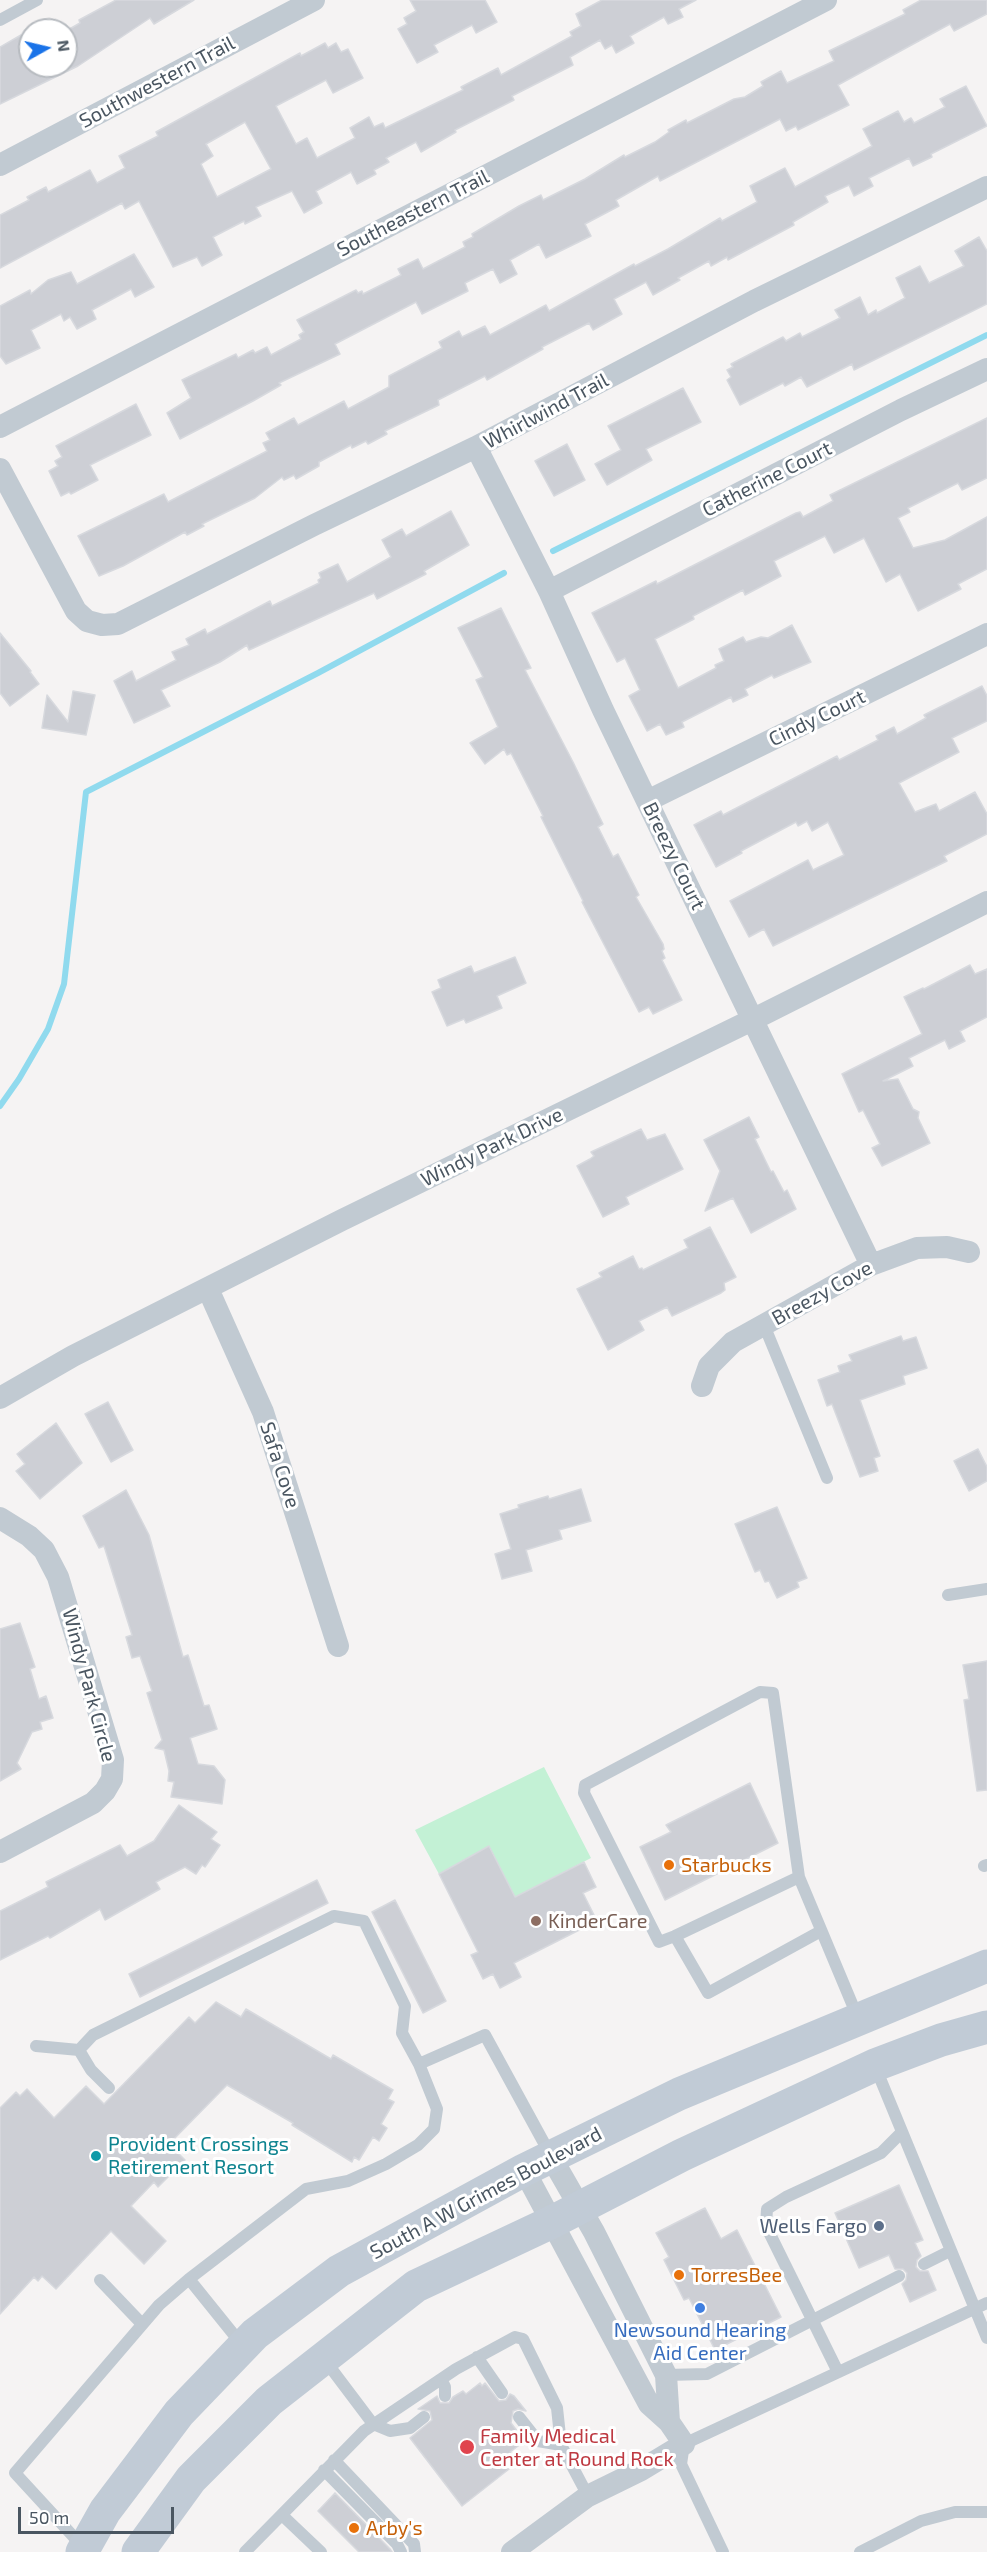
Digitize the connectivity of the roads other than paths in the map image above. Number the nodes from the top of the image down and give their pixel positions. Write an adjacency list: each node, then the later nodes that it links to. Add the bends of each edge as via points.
1 (37, 0): 4 (lane)
2 (314, 0): 5 (street, Southwestern Trail)
3 (826, 0): 8 (street, Southeastern Trail)
4 (0, 20)
5 (0, 165)
6 (987, 187): 9 (street, Whirlwind Trail, via 754,301)
7 (987, 369): 11 (street, Catherine Court)
8 (0, 427)
9 (476, 447): 10 (street, Whirlwind Trail, via 118,624 102,625 87,621 76,612); 11 (street, Breezy Court)
10 (0, 469)
11 (549, 591): 13 (street, Breezy Court)
12 (987, 634): 13 (street, Cindy Court)
13 (648, 801): 15 (street, Breezy Court)
14 (987, 902): 15 (street, Windy Park Drive)
15 (754, 1019): 17 (street, Breezy Court); 18 (street, Windy Park Drive)
16 (969, 1252): 17 (street, Breezy Cove, via 947,1247 917,1248)
17 (871, 1265): 19 (street, Breezy Cove)
18 (208, 1289): 21 (street, Windy Park Drive, via 73,1356); 26 (street, Safa Cove, via 263,1412)
19 (764, 1324): 20 (street, Breezy Cove, via 733,1342 709,1366); 22 (lane)
20 (702, 1386)
21 (0, 1398)
22 (827, 1478)
23 (0, 1518): 27 (street, Windy Park Circle, via 44,1550 58,1577 112,1760 112,1779 93,1803)
24 (987, 1589): 25 (lane)
25 (948, 1595)
26 (338, 1646)
27 (0, 1852)
28 (799, 1877): 29 (lane); 30 (lane); 30 (lane, via 773,1693 760,1692 585,1785 584,1793 659,1942)
29 (820, 1931): 30 (lane, via 708,1993); 32 (lane)
30 (675, 1936)
31 (987, 1966): 32 (main road, South A W Grimes Boulevard)
32 (858, 2019): 40 (main road, South A W Grimes Boulevard, via 679,2094)
33 (987, 2027): 37 (main road)
34 (36, 2046): 35 (lane)
35 (80, 2049): 36 (lane, via 93,2035 334,1916 364,1921 405,2006 402,2032); 38 (lane, via 91,2070)
36 (419, 2064): 40 (lane, via 485,2035); 45 (lane, via 437,2109 434,2129 418,2145 348,2181 306,2189)
37 (875, 2065): 39 (lane); 41 (main road, via 682,2155)
38 (109, 2088)
39 (902, 2132): 42 (lane); 49 (lane, via 881,2153 767,2209 766,2226)
40 (538, 2163): 41 (street); 41 (street); 52 (main road, South A W Grimes Boulevard, via 339,2271 255,2334)
41 (565, 2215): 54 (main road, via 416,2286); 56 (street, via 594,2232); 62 (street, via 649,2404)
42 (950, 2251): 43 (lane); 48 (lane)
43 (924, 2264)
44 (899, 2276): 49 (lane)
45 (189, 2279): 50 (lane); 52 (lane)
46 (100, 2280): 50 (lane)
47 (987, 2303): 48 (lane)
48 (973, 2308): 51 (lane); 55 (lane)
49 (811, 2319): 55 (lane); 56 (lane, via 707,2374)
50 (142, 2324): 71 (lane, via 15,2473)
51 (987, 2338)
52 (244, 2347): 71 (main road, South A W Grimes Boulevard, via 179,2413 105,2511)
53 (477, 2357): 57 (lane); 58 (lane); 65 (lane, via 515,2337 523,2340 557,2408)
54 (324, 2359): 63 (lane); 72 (main road, via 269,2401 191,2479)
55 (838, 2372): 64 (lane)
56 (666, 2374): 62 (street)
57 (441, 2379): 59 (lane); 63 (lane)
58 (502, 2393)
59 (445, 2396)
60 (519, 2416): 65 (lane, via 538,2441)
61 (424, 2417): 63 (lane, via 410,2428 390,2431)
62 (669, 2422): 64 (street)
63 (373, 2424): 66 (lane)
64 (684, 2444): 68 (street); 78 (lane, via 681,2464)
65 (561, 2445): 68 (lane)
66 (334, 2460): 67 (lane); 76 (lane, via 414,2544)
67 (324, 2470): 70 (lane); 75 (lane)
68 (588, 2496): 77 (street)
69 (987, 2512): 79 (lane, via 956,2512 921,2521)
70 (283, 2516): 73 (lane); 74 (lane)
71 (83, 2550)
72 (138, 2552)
73 (245, 2552)
74 (321, 2552)
75 (401, 2552)
76 (415, 2552)
77 (512, 2552)
78 (723, 2552)
79 (860, 2552)

